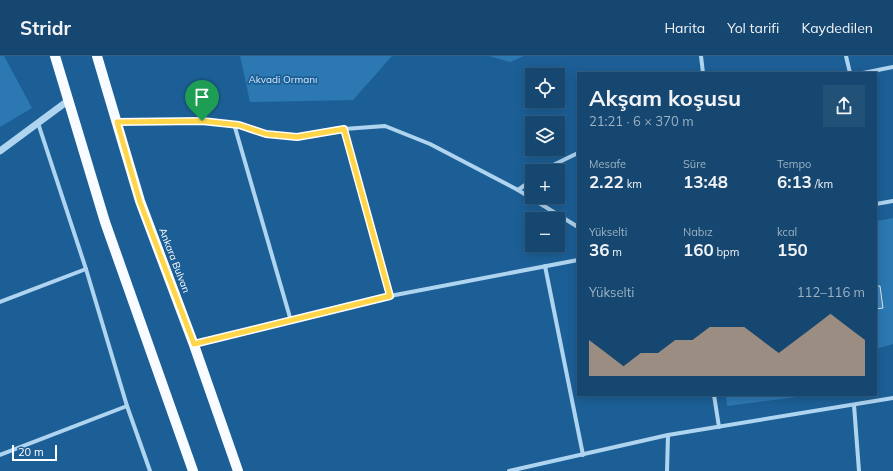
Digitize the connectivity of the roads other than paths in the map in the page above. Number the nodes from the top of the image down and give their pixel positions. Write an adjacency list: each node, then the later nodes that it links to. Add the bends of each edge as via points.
1 (55, 56): 9 (main road)
2 (97, 56): 10 (main road, Ankara Bulvarı)
3 (701, 56): 6 (street)
4 (846, 56): 7 (street)
5 (893, 67): 8 (street)
6 (703, 72)
7 (850, 72)
8 (868, 72)
9 (68, 100): 11 (street); 38 (main road, via 105,222)
10 (117, 122): 12 (street, via 202,121); 28 (main road, Ankara Bulvarı, via 140,202)
11 (38, 123): 14 (street); 24 (street)
12 (234, 124): 13 (street, via 266,134 297,137); 27 (street)
13 (344, 129): 18 (street, via 385,126 430,144); 25 (street)
14 (0, 151)
15 (577, 153): 16 (street)
16 (555, 164)
17 (525, 185): 18 (street)
18 (518, 190): 21 (street)
19 (893, 201): 20 (street)
20 (877, 204)
21 (577, 226)
22 (577, 260): 23 (street)
23 (545, 266): 25 (street); 36 (street)
24 (86, 269): 26 (street); 32 (street)
25 (390, 296): 27 (street)
26 (0, 302)
27 (291, 321): 28 (street)
28 (194, 344): 39 (main road, Ankara Bulvarı)
29 (714, 396): 33 (street)
30 (893, 398): 31 (street)
31 (854, 405): 33 (street); 42 (street)
32 (127, 406): 35 (street); 37 (street)
33 (719, 427): 34 (street)
34 (668, 435): 36 (street); 41 (street)
35 (0, 455)
36 (583, 455): 40 (street)
37 (150, 471)
38 (193, 471)
39 (238, 471)
40 (509, 471)
41 (667, 471)
42 (859, 471)

